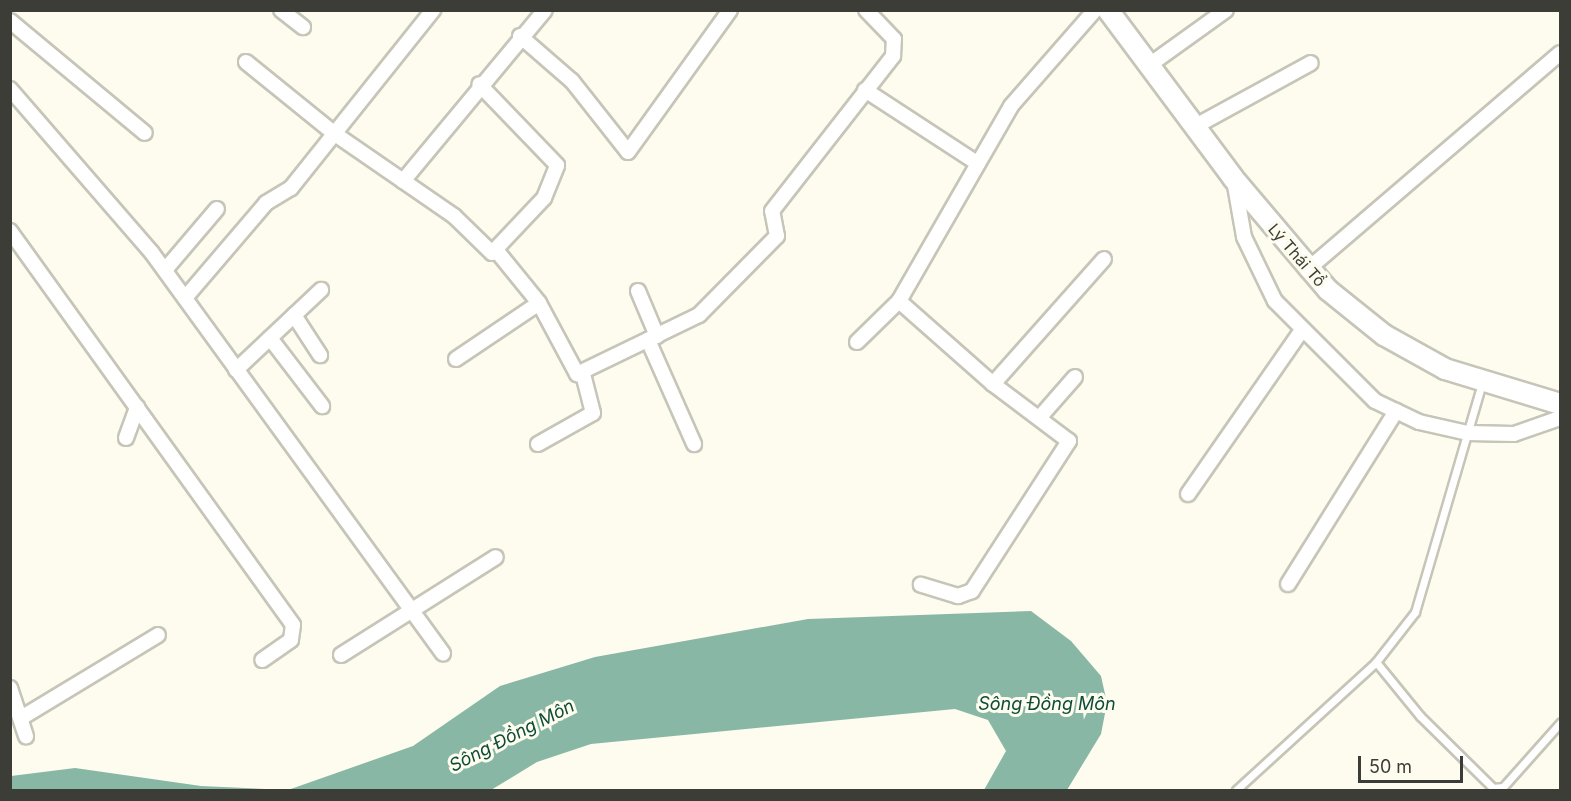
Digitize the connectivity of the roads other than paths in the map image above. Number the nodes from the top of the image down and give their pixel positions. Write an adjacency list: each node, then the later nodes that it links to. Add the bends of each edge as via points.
1 (281, 10): 10 (street)
2 (433, 10): 21 (street)
3 (545, 10): 11 (street)
4 (730, 10): 11 (street, via 628,152 572,81)
5 (866, 10): 18 (street, via 897,44)
6 (1095, 10): 22 (street, via 1022,91)
7 (1108, 10): 15 (main road, Lý Thái Tổ)
8 (1226, 10): 15 (street)
9 (10, 21): 20 (street)
10 (303, 27)
11 (520, 36): 16 (street)
12 (1560, 53): 30 (street)
13 (246, 62): 21 (street)
14 (1311, 63): 19 (street)
15 (1148, 66): 19 (main road, Lý Thái Tổ)
16 (479, 84): 24 (street); 27 (street, via 557,165 544,198)
17 (10, 89): 29 (street)
18 (865, 90): 22 (street); 39 (street, via 772,211 777,236 704,311)
19 (1194, 127): 23 (main road, Lý Thái Tổ)
20 (144, 133)
21 (335, 134): 24 (street); 33 (street)
22 (977, 163): 34 (street)
23 (1233, 178): 30 (main road, Lý Thái Tổ); 37 (street, via 1244,237 1258,274)
24 (403, 181): 27 (street, via 454,216 488,252)
25 (217, 209): 29 (street)
26 (10, 231): 50 (street)
27 (496, 250): 35 (street)
28 (1104, 259): 46 (street)
29 (165, 270): 33 (street)
30 (1307, 270): 47 (main road, Lý Thái Tổ, via 1384,335)
31 (321, 290): 36 (street)
32 (638, 291): 39 (street)
33 (185, 298): 43 (street)
34 (899, 301): 40 (street); 46 (street)
35 (539, 303): 42 (street); 44 (street, via 573,369)
36 (294, 315): 38 (street); 41 (street)
37 (1302, 330): 51 (street, via 1344,376); 58 (street)
38 (270, 338): 43 (street); 49 (street)
39 (652, 338): 44 (street); 57 (street)
40 (857, 342)
41 (321, 356)
42 (456, 359)
43 (236, 370): 62 (street)
44 (583, 374): 56 (street, via 593,413)
45 (1075, 377): 52 (street)
46 (993, 384): 52 (street)
47 (1482, 384): 48 (main road, Lý Thái Tổ); 54 (lane)
48 (1560, 404)
49 (322, 406)
50 (137, 407): 55 (street); 66 (street, via 293,626 291,640)
51 (1396, 411): 54 (street); 60 (street)
52 (1040, 417): 61 (street, via 1065,434 1067,447 1034,489 972,591 958,596)
53 (1560, 418): 54 (street, via 1514,434)
54 (1468, 433): 67 (lane, via 1421,597)
55 (126, 438)
56 (538, 444)
57 (694, 444)
58 (1188, 494)
59 (496, 557): 62 (street)
60 (1288, 584)
61 (921, 585)
62 (410, 610): 64 (street); 65 (street)
63 (158, 635): 69 (street)
64 (443, 653)
65 (341, 655)
66 (262, 660)
67 (1376, 662): 70 (lane, via 1420,716 1493,788 1503,787); 72 (lane)
68 (10, 688): 69 (street)
69 (21, 718): 71 (street)
70 (1560, 723)
71 (26, 736)
72 (1236, 790)

